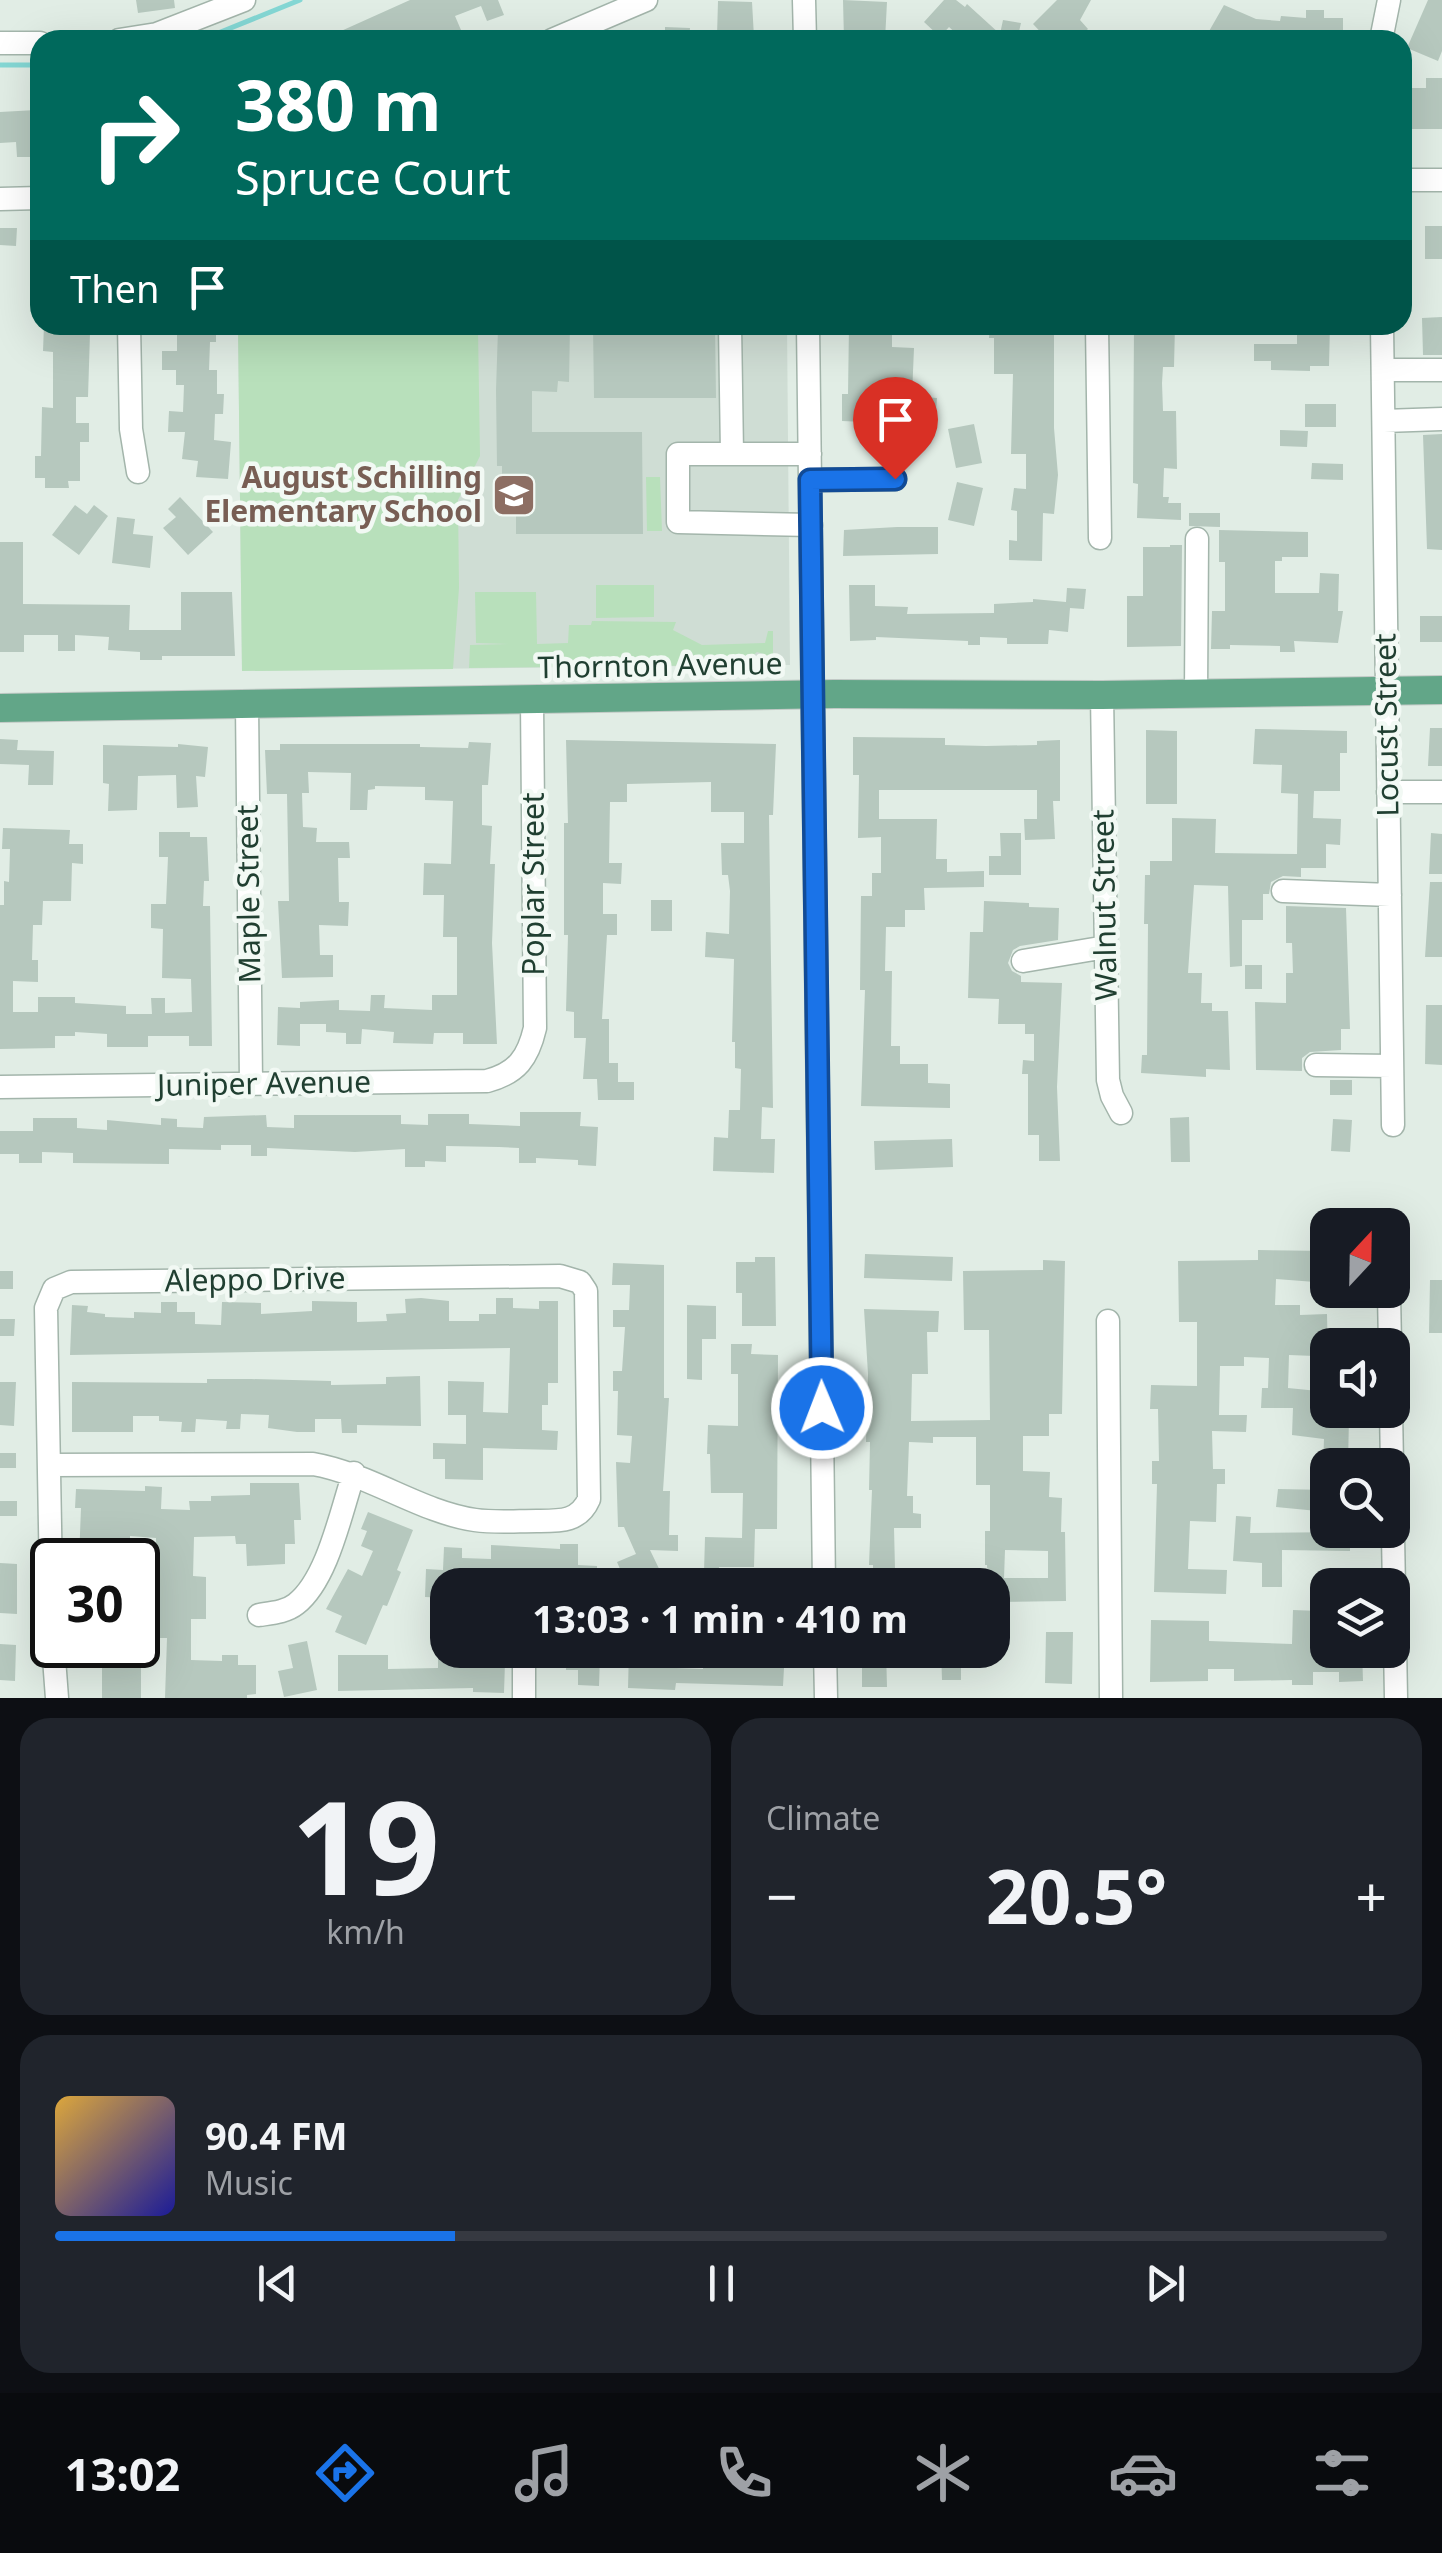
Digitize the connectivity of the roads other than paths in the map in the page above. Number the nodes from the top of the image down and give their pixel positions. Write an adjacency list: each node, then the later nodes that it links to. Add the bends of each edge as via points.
1 (244, 0): 5 (street)
2 (646, 0): 6 (street)
3 (804, 0): 7 (street)
4 (1390, 0): 8 (street)
5 (167, 30)
6 (593, 30)
7 (804, 30)
8 (1383, 30)
9 (30, 42): 10 (street)
10 (0, 44)
11 (1412, 180): 12 (street)
12 (1442, 180)
13 (0, 198): 14 (street)
14 (30, 198)
15 (130, 335): 26 (street)
16 (730, 335): 24 (street)
17 (808, 335): 25 (street)
18 (1097, 335): 30 (street)
19 (1382, 335): 20 (street, Locust Street)
20 (1383, 370): 21 (street); 23 (street, Locust Street)
21 (1442, 370)
22 (1442, 420): 23 (street)
23 (1384, 421): 33 (street, Locust Street)
24 (732, 454): 25 (street); 29 (street, via 678,454 678,522)
25 (810, 454): 28 (street)
26 (138, 472)
27 (895, 479): 28 (street)
28 (810, 480): 29 (street)
29 (811, 524): 34 (street)
30 (1100, 538)
31 (1196, 538): 35 (street)
32 (1442, 690): 33 (main road, Thornton Avenue)
33 (1387, 691): 35 (main road, Thornton Avenue); 40 (street, Locust Street)
34 (813, 694): 36 (main road, Thornton Avenue); 37 (main road, Thornton Avenue); 58 (street)
35 (1196, 694): 36 (main road, Thornton Avenue)
36 (1102, 695): 44 (street, Walnut Street)
37 (532, 702): 38 (main road, Thornton Avenue); 46 (street, Poplar Street, via 535,1028)
38 (247, 705): 39 (main road, Thornton Avenue); 49 (street, Maple Street)
39 (0, 708)
40 (1388, 792): 41 (street); 43 (street, Locust Street)
41 (1442, 792)
42 (1283, 892): 43 (street)
43 (1390, 895): 48 (street, Locust Street)
44 (1106, 948): 45 (street); 51 (street, Walnut Street, via 1108,1080)
45 (1023, 961)
46 (522, 1064): 49 (street, Juniper Avenue, via 488,1082)
47 (1316, 1065): 48 (street)
48 (1392, 1066): 52 (street, Locust Street)
49 (251, 1083): 50 (street, Juniper Avenue)
50 (0, 1087)
51 (1121, 1112)
52 (1392, 1125)
53 (1108, 1321): 66 (street)
54 (49, 1466): 55 (street, via 288,1462); 55 (street, Aleppo Drive, via 46,1308 62,1284 560,1276 580,1282 589,1301 585,1510 567,1520 474,1520); 56 (street, Aleppo Drive)
55 (354, 1473): 59 (street, via 316,1580 294,1606)
56 (51, 1538)
57 (1393, 1548): 67 (street)
58 (824, 1568)
59 (259, 1615)
60 (55, 1668): 63 (street, Aleppo Drive)
61 (524, 1668): 64 (street)
62 (825, 1668): 65 (street)
63 (57, 1698)
64 (524, 1698)
65 (826, 1698)
66 (1110, 1698)
67 (1396, 1698)

